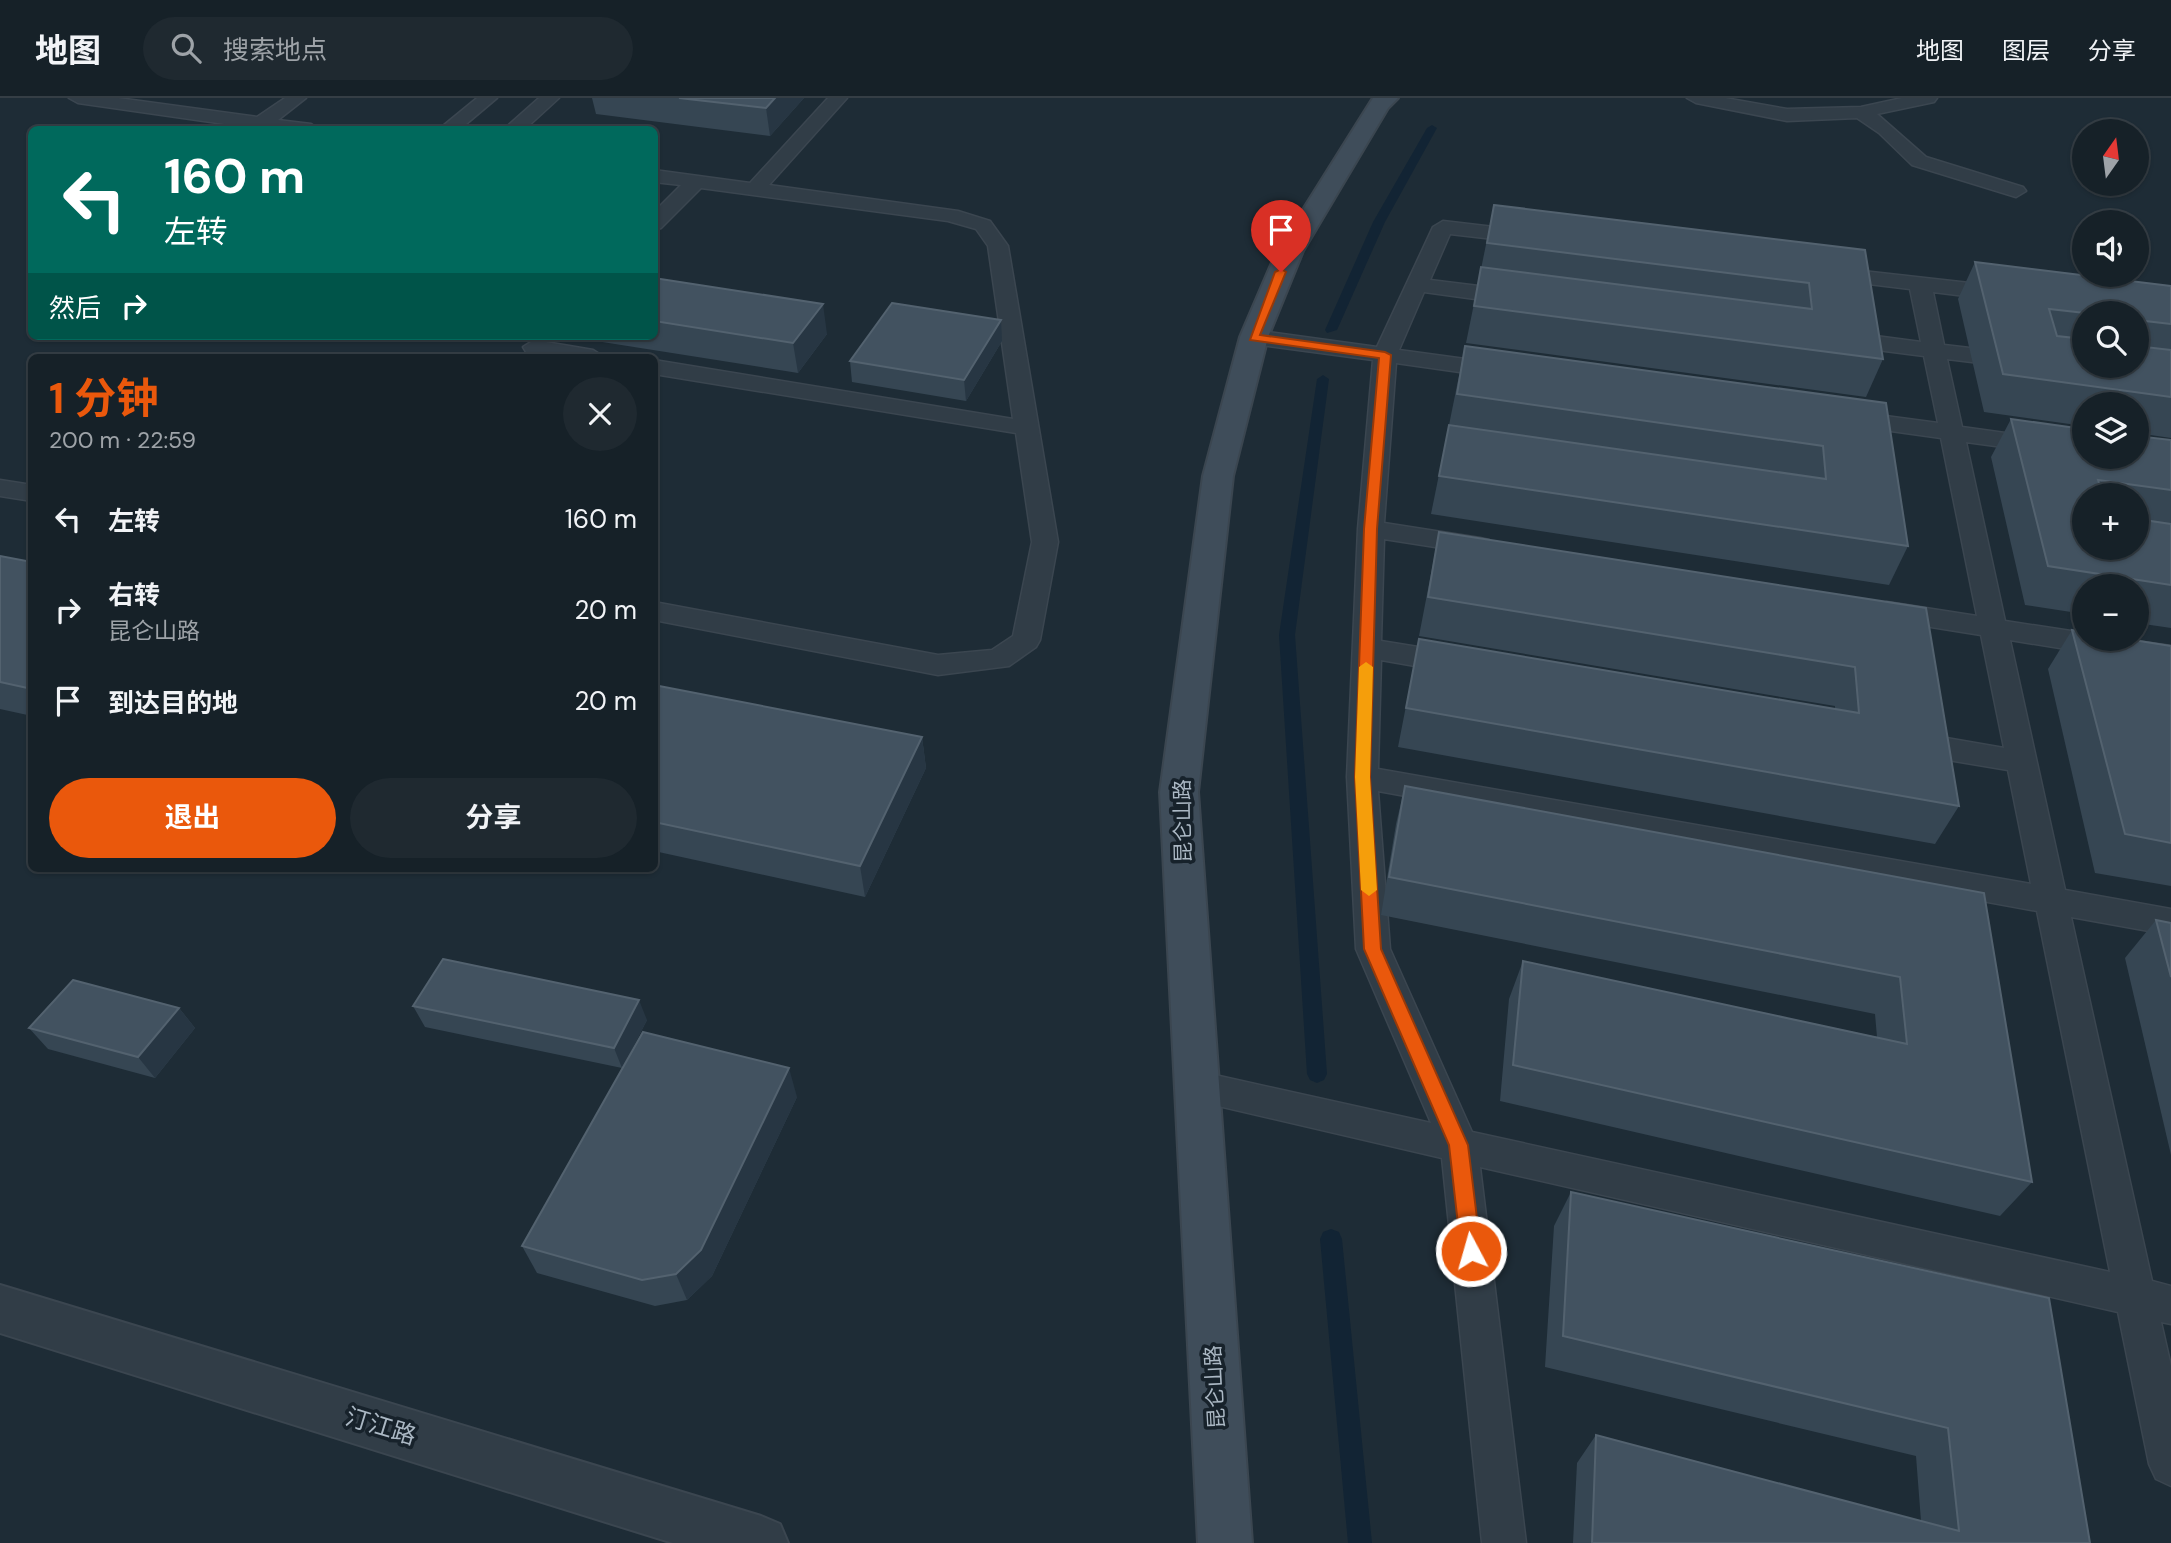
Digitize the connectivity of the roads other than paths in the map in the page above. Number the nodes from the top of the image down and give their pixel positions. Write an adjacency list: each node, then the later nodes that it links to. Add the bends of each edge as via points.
1 (78, 98): 10 (lane)
2 (297, 98): 10 (lane)
3 (488, 98): 12 (lane)
4 (551, 98): 13 (lane)
5 (838, 98): 16 (lane)
6 (1387, 98): 26 (main road, 昆仑山路, via 1379,104 1290,251)
7 (1696, 98): 9 (lane, via 1787,115)
8 (1927, 98): 9 (lane)
9 (1861, 112): 17 (lane, via 1919,161)
10 (261, 123): 11 (lane)
11 (282, 126)
12 (452, 126)
13 (517, 126)
14 (658, 176): 15 (lane)
15 (696, 181): 16 (lane); 18 (lane)
16 (755, 189): 35 (lane, via 951,215 983,225 998,246)
17 (2016, 191)
18 (658, 220)
19 (1552, 240): 22 (lane, via 1443,227)
20 (1798, 269): 21 (lane)
21 (1920, 284): 23 (lane); 28 (lane)
22 (1417, 285): 24 (lane); 30 (lane)
23 (2026, 297)
24 (1539, 300)
25 (1812, 335): 28 (lane)
26 (1254, 337): 30 (lane); 53 (main road, 昆仑山路, via 1218,476 1179,792)
27 (534, 347): 29 (lane)
28 (1934, 350): 31 (lane); 36 (lane)
29 (575, 354)
30 (1385, 355): 33 (lane); 40 (lane)
31 (2040, 363)
32 (658, 368): 35 (lane)
33 (1523, 374)
34 (1828, 416): 36 (lane)
35 (1027, 428): 43 (lane, via 1045,542 1026,640 999,659 938,665)
36 (1952, 433): 37 (lane); 44 (lane)
37 (2072, 449)
38 (0, 488): 39 (lane)
39 (28, 493)
40 (1371, 529): 41 (lane); 45 (lane)
41 (1506, 550)
42 (1858, 606): 44 (lane)
43 (658, 612)
44 (1994, 628): 46 (lane); 49 (lane)
45 (1367, 648): 47 (lane); 50 (lane)
46 (2171, 656)
47 (1476, 667)
48 (1885, 738): 49 (lane)
49 (2022, 762): 51 (lane)
50 (1362, 777): 51 (lane); 54 (lane, via 1373,949)
51 (2052, 901): 52 (lane); 55 (lane)
52 (2171, 922)
53 (1197, 1087): 54 (lane); 59 (main road, 昆仑山路)
54 (1459, 1145): 55 (lane); 60 (lane)
55 (2153, 1301): 57 (lane)
56 (0, 1309): 58 (street, 汀江路)
57 (2171, 1464)
58 (761, 1543)
59 (1224, 1543)
60 (1504, 1543)

